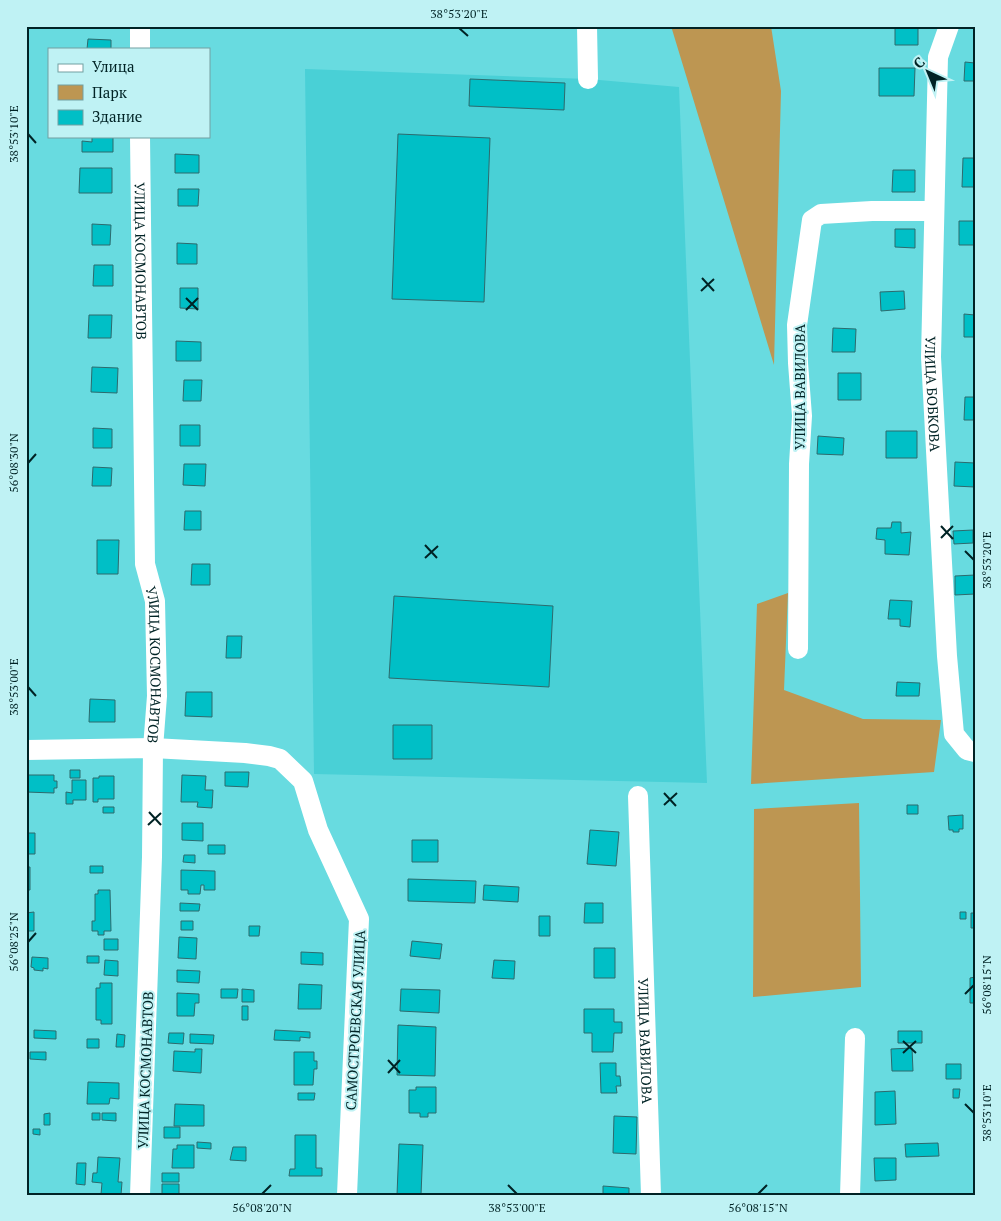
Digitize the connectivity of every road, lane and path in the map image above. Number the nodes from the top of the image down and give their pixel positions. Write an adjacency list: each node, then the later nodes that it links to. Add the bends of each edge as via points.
1 (140, 26): 4 (street)
2 (587, 26): 5 (street)
3 (949, 26): 7 (street, УЛИЦА БОБКОВА, via 938,57)
4 (140, 48)
5 (588, 79)
6 (140, 138): 9 (street, УЛИЦА КОСМОНАВТОВ, via 145,564 155,601 157,696)
7 (934, 211): 8 (street, УЛИЦА ВАВИЛОВА, via 821,214 812,220 798,325 802,416); 11 (street, УЛИЦА БОБКОВА, via 931,357 947,656 954,734 966,750)
8 (798, 649)
9 (153, 748): 10 (street); 14 (street, УЛИЦА КОСМОНАВТОВ); 15 (street, САМОСТРОЕВСКАЯ УЛИЦА, via 268,756 280,759 302,781 318,830 359,919)
10 (26, 750)
11 (975, 752)
12 (638, 796): 16 (street, УЛИЦА ВАВИЛОВА)
13 (855, 1038): 17 (street)
14 (140, 1195)
15 (347, 1195)
16 (651, 1195)
17 (850, 1195)

